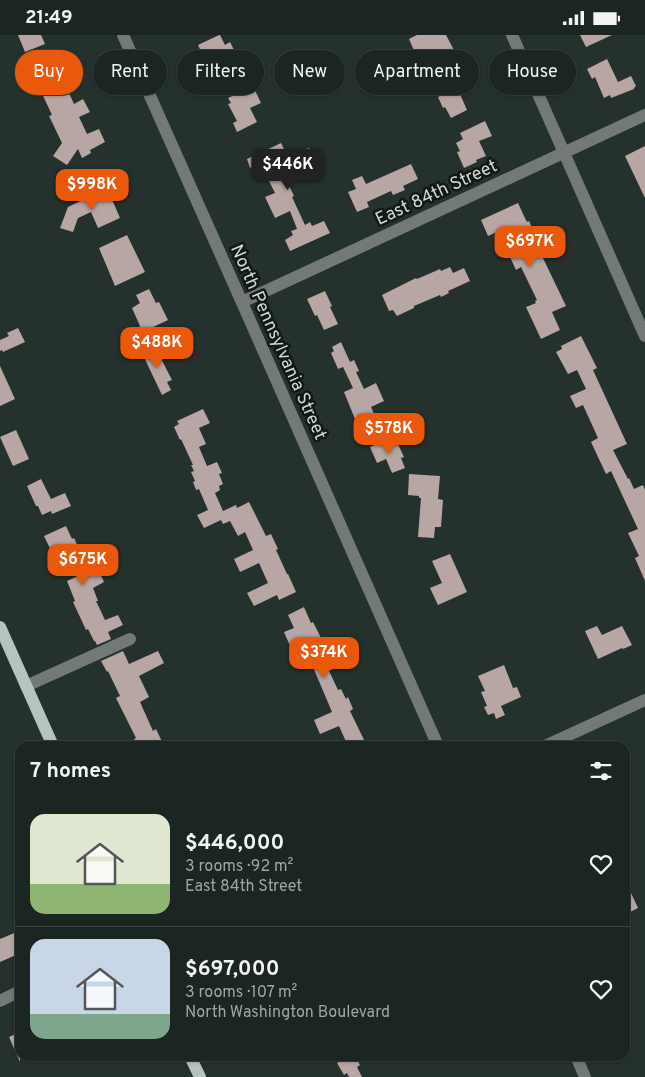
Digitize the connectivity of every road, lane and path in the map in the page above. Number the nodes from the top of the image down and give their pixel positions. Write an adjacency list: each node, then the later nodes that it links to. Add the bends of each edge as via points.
1 (123, 35): 5 (street, North Pennsylvania Street)
2 (512, 35): 4 (street)
3 (645, 115): 4 (street, East 84th Street)
4 (564, 152): 5 (street, East 84th Street); 6 (street)
5 (242, 302): 12 (street, North Pennsylvania Street)
6 (645, 335)
7 (0, 627): 9 (main road)
8 (130, 639): 9 (street)
9 (26, 686): 11 (main road)
10 (645, 700): 13 (street)
11 (51, 741)
12 (436, 741)
13 (556, 741)
14 (15, 994): 15 (street)
15 (0, 1001)
16 (192, 1061): 18 (main road)
17 (578, 1061): 19 (street)
18 (200, 1077)
19 (585, 1077)

